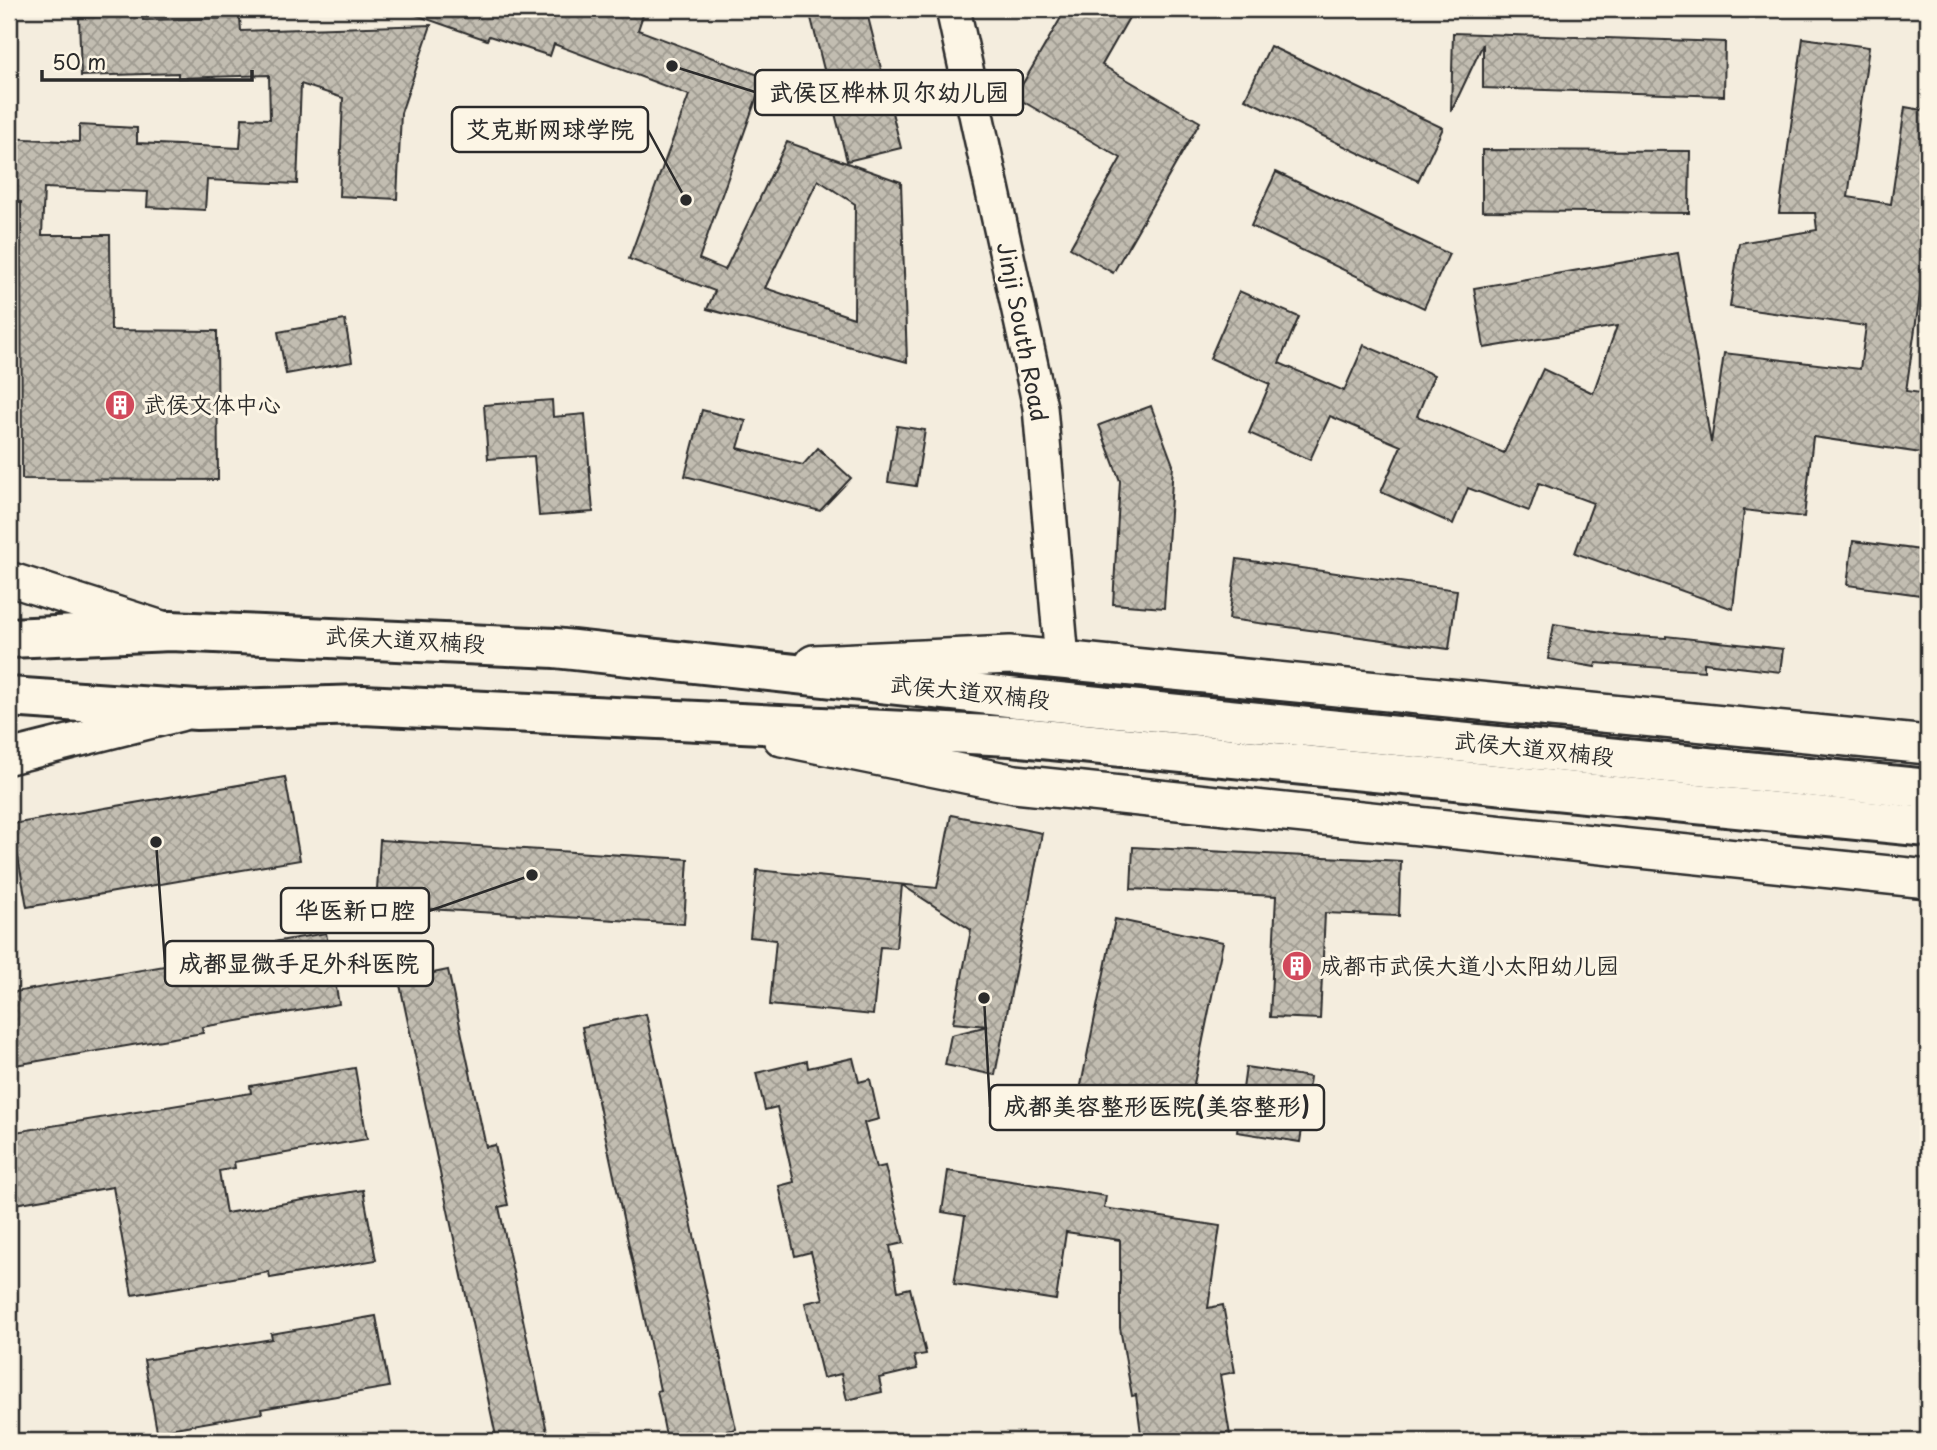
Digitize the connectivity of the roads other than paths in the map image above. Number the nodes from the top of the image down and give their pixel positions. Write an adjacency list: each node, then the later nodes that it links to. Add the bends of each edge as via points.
1 (953, 9): 5 (street, Jinji South Road, via 1040,407)
2 (9, 579): 3 (street)
3 (172, 631): 4 (main road, 武侯大道双楠段); 6 (main road, 武侯大道双楠段, via 555,648)
4 (9, 638)
5 (1062, 660): 6 (main road, via 1010,654); 10 (main road)
6 (744, 668): 12 (main road, 武侯大道双楠段)
7 (9, 697): 8 (main road, 武侯大道双楠段)
8 (197, 710): 9 (main road, 武侯大道双楠段, via 363,705); 11 (street)
9 (706, 722): 13 (main road, 武侯大道双楠段, via 1011,736); 14 (main road, via 1015,784)
10 (1928, 745)
11 (9, 757)
12 (1928, 789)
13 (1928, 827)
14 (1928, 879)

